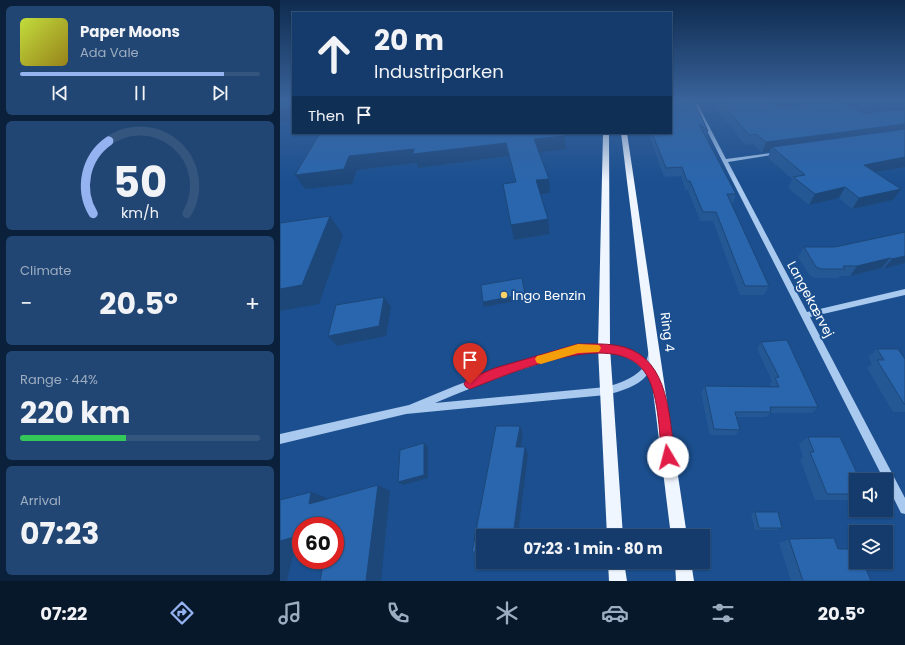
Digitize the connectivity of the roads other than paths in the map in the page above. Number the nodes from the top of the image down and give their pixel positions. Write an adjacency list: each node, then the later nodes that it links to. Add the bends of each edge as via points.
1 (708, 128): 5 (street, Langekærvej)
2 (606, 134): 8 (main road)
3 (624, 134): 9 (main road, Ring 4)
4 (780, 153): 5 (street)
5 (724, 161): 7 (street, Langekærvej)
6 (905, 292): 7 (street)
7 (806, 315): 15 (street, Langekærvej)
8 (604, 348): 10 (street, via 623,351); 11 (main road); 13 (street, via 578,349 495,373)
9 (653, 350): 10 (street); 12 (main road, Ring 4)
10 (648, 368): 11 (street, via 624,387); 12 (street)
11 (606, 391): 13 (street); 16 (main road)
12 (660, 396): 17 (main road, Ring 4)
13 (406, 410): 14 (street)
14 (280, 439)
15 (905, 509)
16 (615, 529)
17 (678, 529)
18 (617, 569): 20 (main road)
19 (684, 569): 21 (main road)
20 (618, 581)
21 (685, 581)

